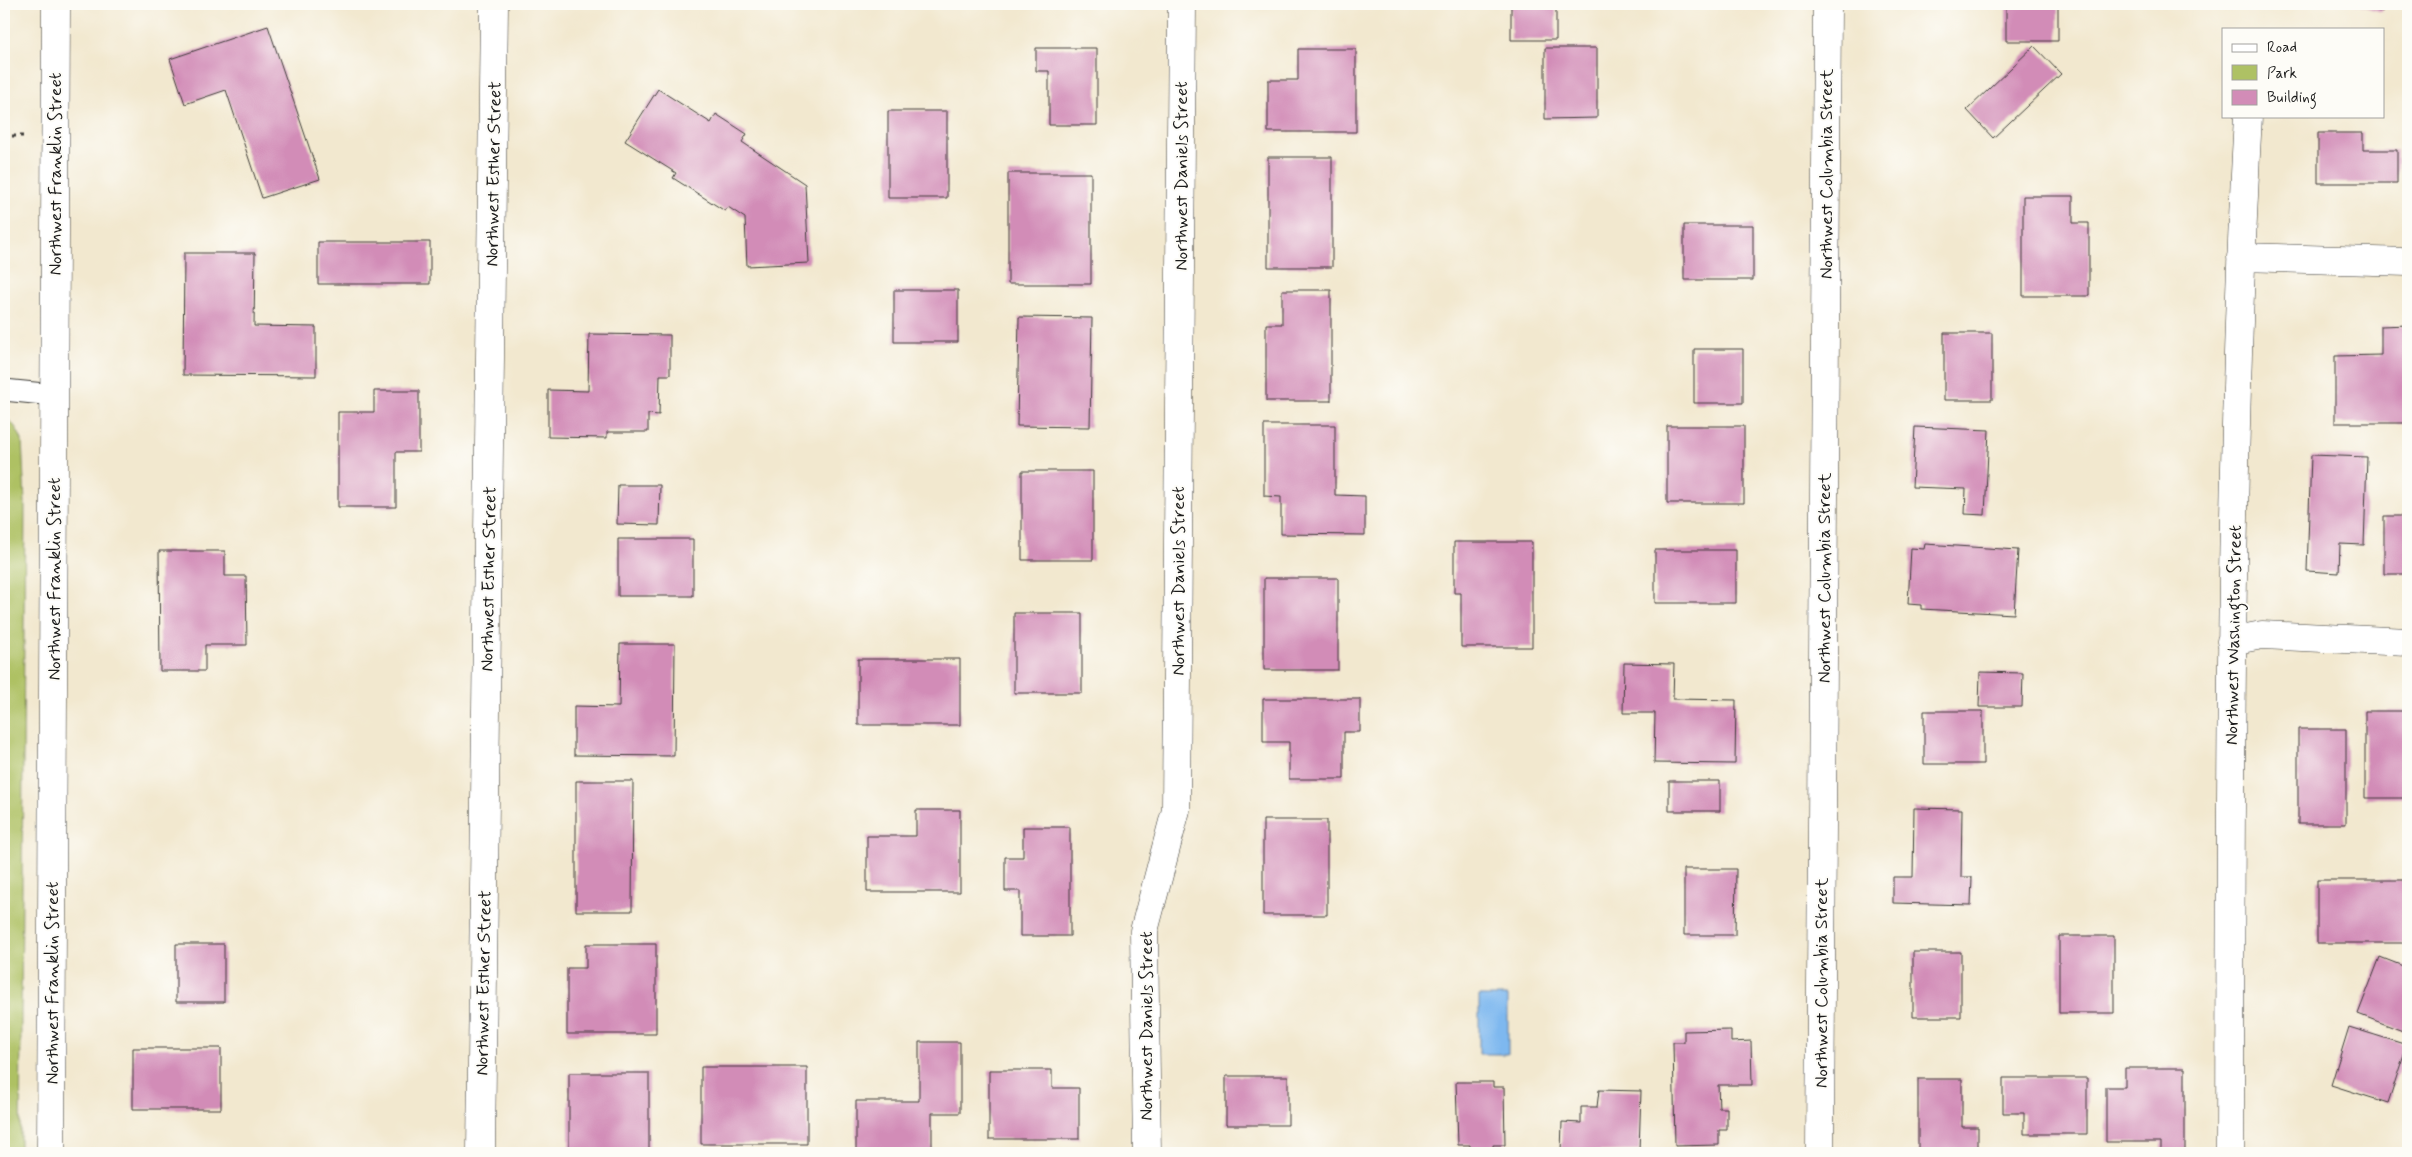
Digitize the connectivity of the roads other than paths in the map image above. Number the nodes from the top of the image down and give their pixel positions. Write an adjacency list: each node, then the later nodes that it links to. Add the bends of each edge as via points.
1 (56, 4): 9 (street, Northwest Franklin Street)
2 (494, 4): 13 (street, Northwest Esther Street)
3 (1182, 4): 14 (street, Northwest Daniels Street, via 1176,810 1144,931)
4 (1827, 4): 15 (street, Northwest Columbia Street)
5 (2248, 118): 6 (street, Northwest Washington Street)
6 (2241, 257): 7 (street); 10 (street, Northwest Washington Street)
7 (2408, 262)
8 (4, 390): 9 (lane)
9 (54, 395): 12 (street, Northwest Franklin Street)
10 (2231, 641): 11 (street, via 2262,635); 16 (street, Northwest Washington Street)
11 (2408, 642)
12 (51, 1153)
13 (481, 1153)
14 (1146, 1153)
15 (1820, 1153)
16 (2230, 1153)

